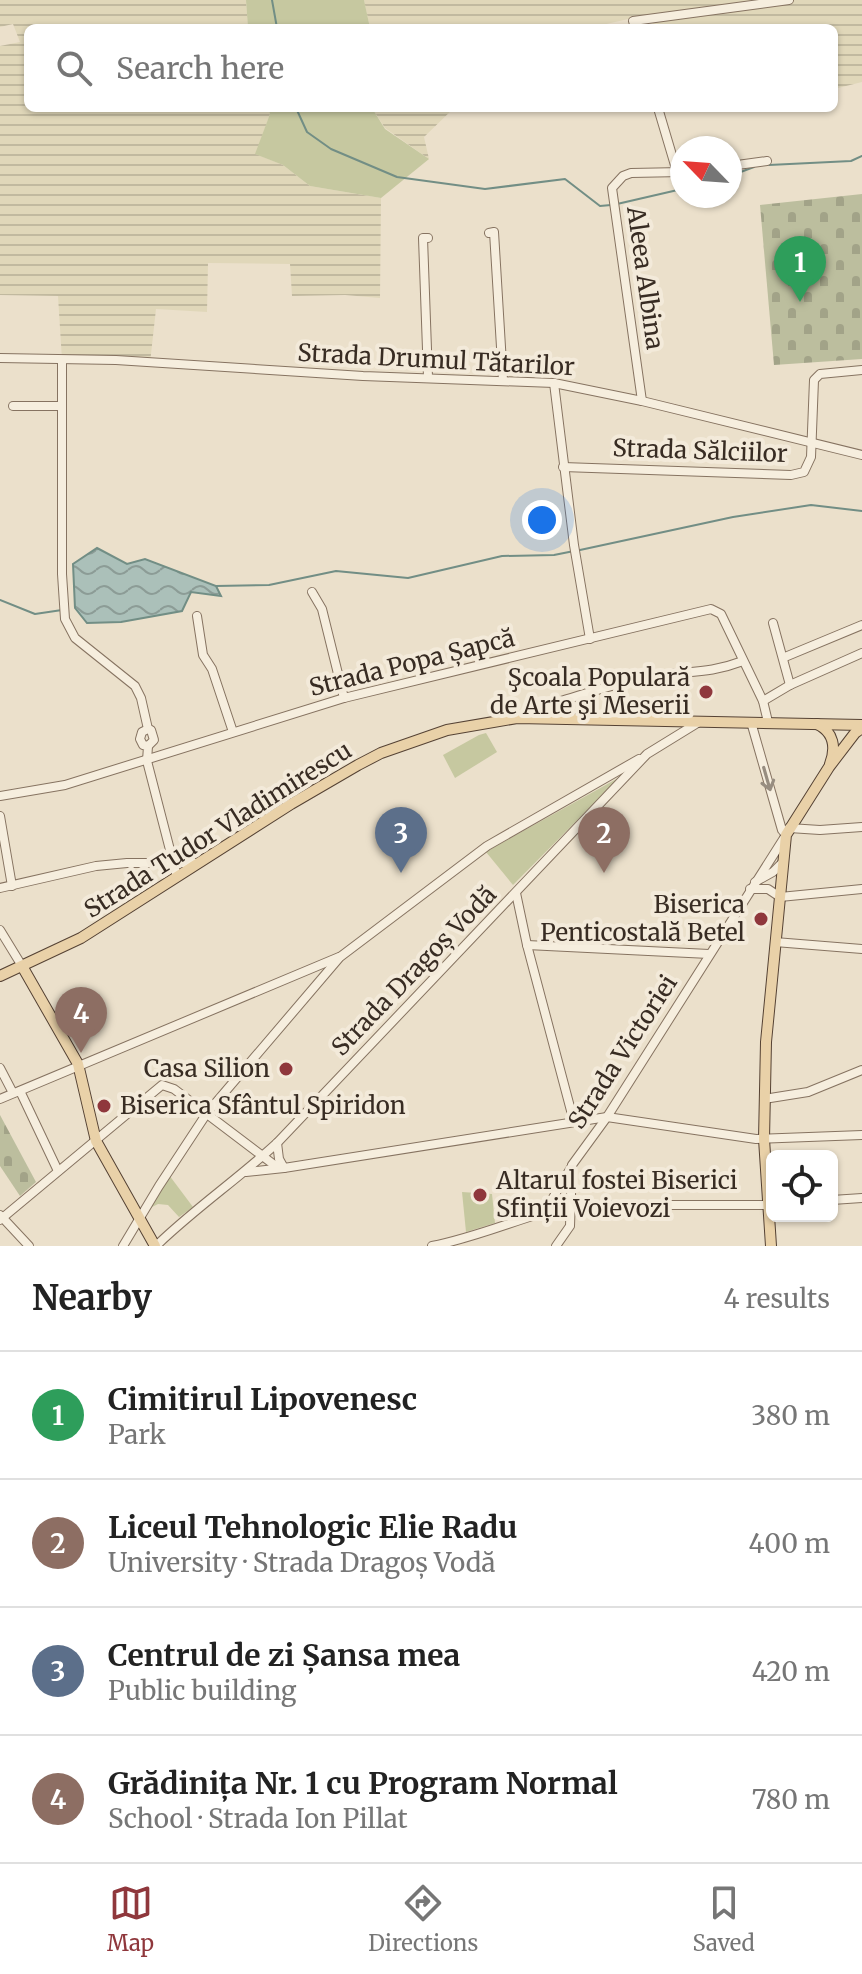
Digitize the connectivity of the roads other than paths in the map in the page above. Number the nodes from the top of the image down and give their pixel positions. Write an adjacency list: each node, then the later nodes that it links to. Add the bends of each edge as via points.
1 (789, 0): 2 (street)
2 (634, 24)
3 (659, 112): 4 (street)
4 (670, 143)
5 (767, 161): 6 (street)
6 (742, 164)
7 (670, 172): 16 (street, Aleea Albina, via 631,173 612,188)
8 (489, 233): 14 (street, via 494,232)
9 (428, 238): 13 (street, via 423,238)
10 (0, 358): 11 (street, Strada Drumul Tătarilor)
11 (62, 360): 13 (street, Strada Drumul Tătarilor); 18 (street)
12 (862, 370): 19 (street, via 814,380)
13 (428, 377): 14 (street, Strada Drumul Tătarilor)
14 (503, 380): 15 (street, Strada Drumul Tătarilor)
15 (554, 383): 16 (street, Strada Drumul Tătarilor); 21 (street)
16 (642, 401): 19 (street, Strada Drumul Tătarilor)
17 (13, 406): 18 (street)
18 (60, 406): 46 (street, via 65,619 75,638 135,686 148,729 140,739 148,746)
19 (812, 443): 20 (street, Strada Drumul Tătarilor); 21 (street, Strada Sălciilor, via 808,468 791,475)
20 (862, 455)
21 (563, 467): 26 (street)
22 (312, 592): 31 (street, via 322,609)
23 (197, 616): 41 (street, via 203,655)
24 (773, 623): 28 (street)
25 (862, 625): 28 (street)
26 (590, 639): 29 (street, Strada Popa Șapcă, via 711,609 721,614); 31 (street, Strada Popa Șapcă)
27 (862, 653): 30 (street)
28 (785, 657): 30 (street)
29 (743, 661): 32 (street, Strada Popa Șapcă); 33 (street, via 700,673 649,677 558,702)
30 (790, 685): 32 (street)
31 (344, 698): 41 (street, Strada Popa Șapcă)
32 (763, 701): 37 (street, Strada Popa Șapcă)
33 (561, 719): 34 (main road, Strada Tudor Vladimirescu); 53 (main road, Strada Tudor Vladimirescu, via 481,723 381,753)
34 (678, 721): 35 (main road, Strada Tudor Vladimirescu); 43 (street)
35 (699, 722): 36 (main road, Strada Tudor Vladimirescu); 43 (street, Strada Dragoș Vodă)
36 (751, 722): 37 (main road, Strada Tudor Vladimirescu); 51 (street, one-way to 51, via 782,830)
37 (768, 722): 38 (main road, Strada Tudor Vladimirescu)
38 (816, 723): 39 (main road, Strada Tudor Vladimirescu); 42 (main road, via 827,729)
39 (842, 725): 40 (main road, Strada Tudor Vladimirescu); 42 (main road, Strada Victoriei); 44 (main road)
40 (862, 727): 44 (main road, Strada Victoriei)
41 (233, 732): 46 (street, Strada Popa Șapcă)
42 (833, 742): 47 (main road, Strada Victoriei)
43 (662, 744): 45 (street, Strada Dragoș Vodă)
44 (844, 748): 47 (main road, Strada Victoriei)
45 (647, 754): 60 (street, Strada Dragoș Vodă); 67 (street, via 487,846)
46 (147, 761): 48 (street, Strada Popa Șapcă, via 65,785); 54 (street)
47 (829, 767): 51 (main road, Strada Victoriei)
48 (0, 796)
49 (0, 816): 56 (street)
50 (862, 827): 51 (street)
51 (788, 831): 52 (main road); 57 (street, Strada Victoriei)
52 (783, 862): 57 (street); 61 (main road)
53 (199, 863): 54 (street); 55 (main road, Strada Tudor Vladimirescu)
54 (173, 865): 55 (street); 56 (street, via 96,866)
55 (177, 877): 68 (main road, Strada Tudor Vladimirescu, via 81,938)
56 (12, 886): 58 (street)
57 (752, 886): 61 (street); 66 (street, Strada Victoriei)
58 (0, 888)
59 (862, 889): 61 (street)
60 (516, 893): 64 (street); 84 (street, Strada Dragoș Vodă)
61 (780, 897): 63 (main road)
62 (0, 930): 68 (street)
63 (775, 942): 65 (street); 77 (main road)
64 (527, 945): 66 (street); 80 (street)
65 (862, 949)
66 (709, 954): 79 (street, Strada Victoriei)
67 (340, 957): 69 (street); 71 (street)
68 (22, 966): 70 (main road, Strada Tudor Vladimirescu); 72 (main road)
69 (307, 968): 71 (street); 72 (street)
70 (0, 976)
71 (314, 985): 78 (street)
72 (78, 1064): 75 (street); 83 (main road)
73 (0, 1068): 75 (street)
74 (862, 1070): 77 (street, via 808,1092)
75 (16, 1092): 76 (street); 89 (street)
76 (0, 1099)
77 (764, 1099): 82 (main road)
78 (207, 1113): 83 (street, via 162,1085); 85 (street); 97 (street)
79 (607, 1117): 80 (street); 82 (street); 87 (street, Strada Victoriei)
80 (574, 1122): 88 (street)
81 (862, 1135): 82 (street)
82 (764, 1139): 86 (main road)
83 (96, 1141): 89 (street); 97 (main road)
84 (277, 1143): 85 (street, Strada Dragoș Vodă); 88 (street)
85 (263, 1156): 88 (street); 90 (street, Strada Dragoș Vodă)
86 (766, 1161)
87 (572, 1165): 93 (street, Strada Victoriei); 95 (street)
88 (284, 1168): 90 (street)
89 (58, 1171): 96 (street)
90 (245, 1172): 102 (street, Strada Dragoș Vodă)
91 (862, 1198): 92 (street)
92 (838, 1200)
93 (571, 1205): 94 (street); 95 (street); 104 (street, Strada Victoriei, via 570,1226)
94 (766, 1205)
95 (545, 1211): 99 (street)
96 (1, 1218): 100 (street)
97 (139, 1219): 101 (street); 102 (main road)
98 (770, 1222): 105 (main road)
99 (458, 1243): 103 (street)
100 (29, 1246)
101 (123, 1246)
102 (156, 1246)
103 (432, 1246)
104 (556, 1246)
105 (771, 1246)

